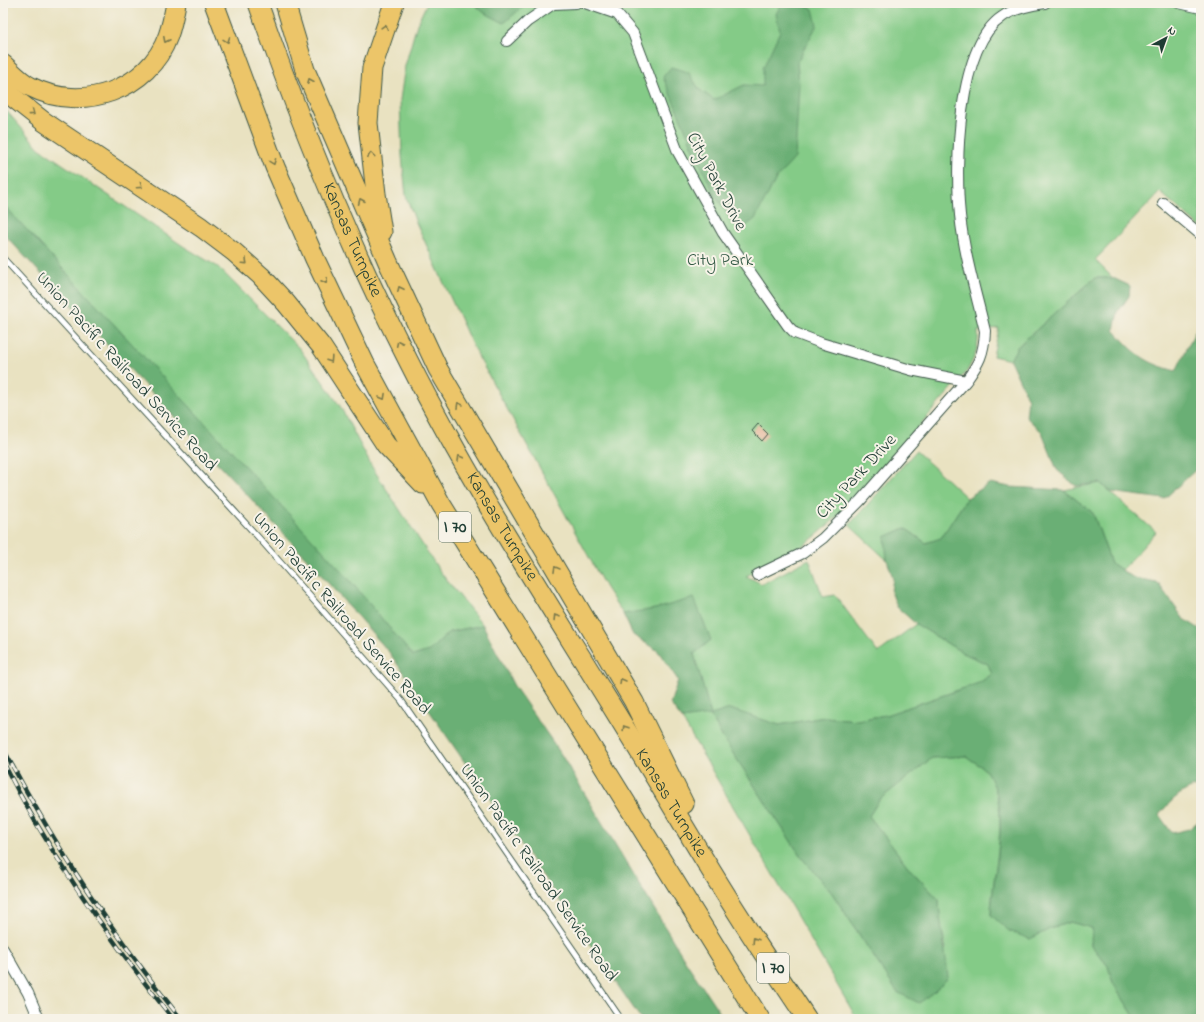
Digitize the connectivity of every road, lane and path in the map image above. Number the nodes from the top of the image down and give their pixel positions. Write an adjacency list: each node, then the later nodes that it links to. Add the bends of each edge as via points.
1 (176, 3): 12 (highway, one-way to 12, via 168,37 149,68 136,80 107,94 77,99 51,95 30,87)
2 (214, 3): 19 (highway, Kansas Turnpike / I 70, one-way to 19, via 275,167 315,259 365,364)
3 (258, 3): 21 (highway, Kansas Turnpike / I 70, one-way to 3, via 627,730 497,523 408,362 356,254 326,183)
4 (285, 3): 17 (highway, one-way to 4, via 305,70)
5 (394, 3): 17 (highway, one-way to 5, via 376,194 368,123 372,68)
6 (576, 3): 11 (street, via 553,4 528,21)
7 (585, 3): 18 (street, City Park Drive, via 618,14 633,33 678,152 723,233 788,326 821,344 911,370)
8 (1045, 3): 18 (street, City Park Drive, via 1027,6 1002,17 982,39 972,60 966,84 958,180 960,216 985,331 984,350)
9 (1179, 3): 10 (street)
10 (1201, 8)
11 (507, 41)
12 (3, 64)
13 (3, 88): 19 (highway, one-way to 19, via 43,121 201,227 261,276 321,346 386,445)
14 (1163, 203): 15 (street)
15 (1201, 235)
16 (3, 258): 24 (lane, Union Pacific Railroad Service Road, via 258,537 401,700)
17 (388, 262): 21 (highway, one-way to 17, via 634,702 438,368)
18 (966, 381): 20 (street, City Park Drive, via 860,501 822,538 803,553)
19 (441, 504): 25 (highway, Kansas Turnpike / I 70)
20 (757, 575)
21 (739, 917): 26 (highway, Kansas Turnpike / I 70, one-way to 21)
22 (3, 949): 23 (street, via 28,993)
23 (39, 1019)
24 (622, 1019)
25 (760, 1019)
26 (807, 1019)

